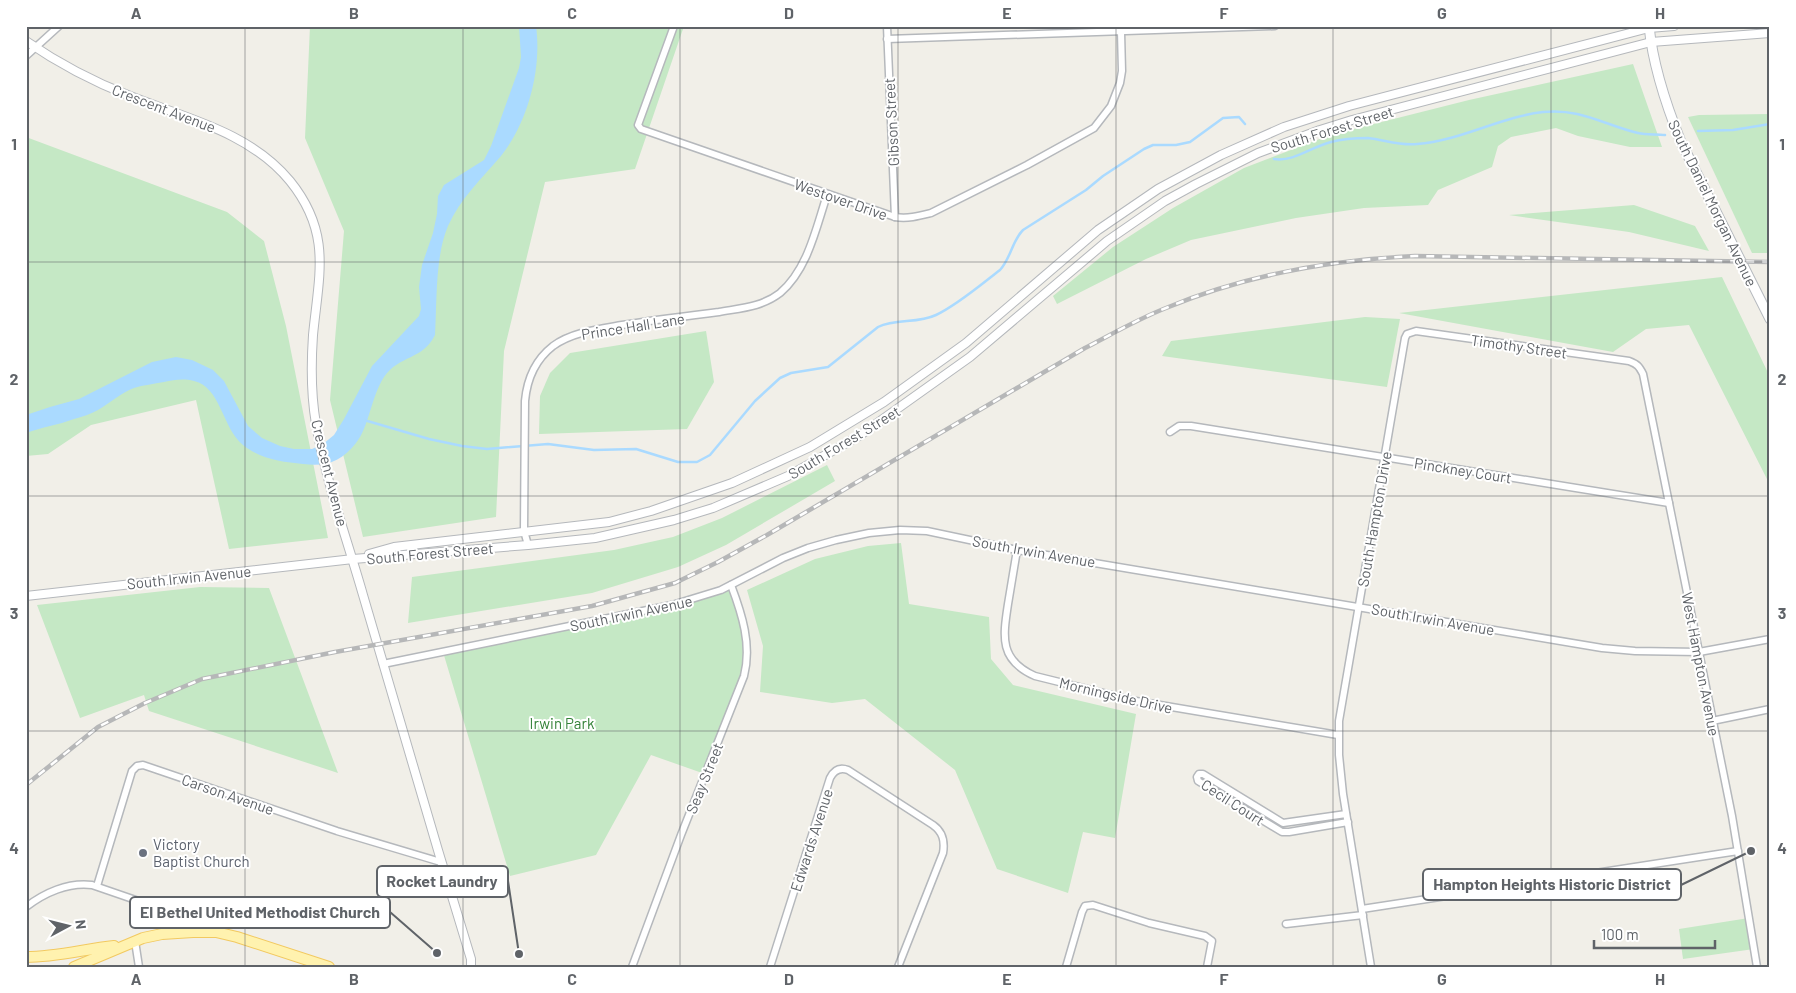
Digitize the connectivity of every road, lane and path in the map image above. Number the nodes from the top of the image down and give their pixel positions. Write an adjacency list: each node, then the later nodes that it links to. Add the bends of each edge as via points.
1 (59, 26): 14 (street)
2 (674, 26): 16 (street, Westover Drive, via 638,125 641,129)
3 (886, 26): 11 (street, Gibson Street)
4 (1016, 26): 10 (street)
5 (1276, 26): 8 (street)
6 (1674, 26): 7 (street, South Forest Street)
7 (1649, 27): 13 (main road, South Daniel Morgan Avenue); 24 (street, South Forest Street, via 1349,106 1252,140 1189,171 1128,209 1098,230 945,358 877,407 810,447 732,483 651,511 609,522)
8 (1121, 32): 10 (street); 17 (street, Westover Drive, via 1120,83 1111,106 1094,128 931,213)
9 (1770, 33): 13 (street, South Forest Street)
10 (1017, 35): 11 (street)
11 (887, 39): 17 (street, Gibson Street)
12 (26, 42): 14 (street, Crescent Avenue)
13 (1651, 42): 18 (main road, South Daniel Morgan Avenue, via 1662,88 1681,142); 25 (street, South Forest Street, via 1352,120 1258,153 1196,184 1136,221 1076,266 1013,323 951,372 859,436 810,465 751,493 674,520 595,538)
14 (35, 48): 15 (street); 27 (street, Crescent Avenue, via 101,84 232,136 264,156 290,180 309,210 320,244 312,359 315,421)
15 (26, 56)
16 (827, 195): 17 (street, Westover Drive); 24 (street, Prince Hall Lane, via 801,266 788,285 770,299 750,307 648,321 566,338 552,346 538,361 528,380 525,401)
17 (895, 218)
18 (1770, 319)
19 (1405, 338): 20 (street, Timothy Street, via 1416,330); 22 (street, South Hampton Drive)
20 (1637, 364): 23 (street, West Hampton Avenue, via 1643,374)
21 (1170, 432): 22 (street, Pinckney Court, via 1179,426 1190,426)
22 (1385, 458): 23 (street, Pinckney Court); 30 (street, South Hampton Drive)
23 (1669, 503): 32 (street, West Hampton Avenue)
24 (524, 532): 25 (street, Prince Hall Lane); 27 (street, South Forest Street, via 394,547)
25 (528, 545): 27 (street, South Forest Street)
26 (1017, 550): 28 (street, South Irwin Avenue, via 927,531 869,533 808,548); 30 (street, South Irwin Avenue); 36 (street, Morningside Drive, via 1004,638 1010,657 1023,671 1136,701)
27 (353, 559): 29 (street, South Irwin Avenue); 33 (street, Crescent Avenue)
28 (731, 585): 33 (street, South Irwin Avenue, via 700,598 639,613); 55 (street, Seay Street, via 745,635 747,660 744,676)
29 (26, 596)
30 (1359, 607): 32 (street, South Irwin Avenue, via 1602,648); 36 (street, South Hampton Drive)
31 (1770, 639): 32 (street, South Irwin Avenue)
32 (1699, 652): 35 (street, West Hampton Avenue)
33 (383, 664): 42 (street, Crescent Avenue)
34 (1770, 709): 35 (street)
35 (1712, 721): 41 (street, West Hampton Avenue)
36 (1338, 735): 37 (street, South Hampton Drive)
37 (1346, 814): 38 (street, South Hampton Drive); 39 (street, Cecil Court)
38 (1348, 822): 40 (street, Cecil Court); 45 (street, South Hampton Drive)
39 (1283, 823): 40 (street, Cecil Court); 40 (street, Cecil Court, via 1203,774 1197,777 1198,781)
40 (1282, 832)
41 (1738, 851): 45 (street); 61 (street, West Hampton Avenue)
42 (441, 862): 43 (street, Carson Avenue, via 337,831 142,765 132,771); 54 (street, Crescent Avenue)
43 (97, 886): 44 (street, via 81,884 64,888); 47 (street, via 188,918)
44 (26, 907)
45 (1363, 912): 46 (street); 60 (street, South Hampton Drive)
46 (1286, 924)
47 (193, 932): 48 (main road, via 162,934); 53 (main road, via 237,936)
48 (135, 941): 49 (main road); 52 (street)
49 (123, 945): 50 (main road); 51 (main road)
50 (26, 957)
51 (74, 967)
52 (139, 967)
53 (328, 967)
54 (471, 967)
55 (632, 967)
56 (770, 967): 57 (street, Edwards Avenue, via 830,778 841,769 848,770 933,825 943,840 943,853)
57 (898, 967)
58 (1066, 967): 59 (street, via 1082,912 1085,906 1093,905 1205,936 1212,941)
59 (1207, 967)
60 (1371, 967)
61 (1757, 967)

